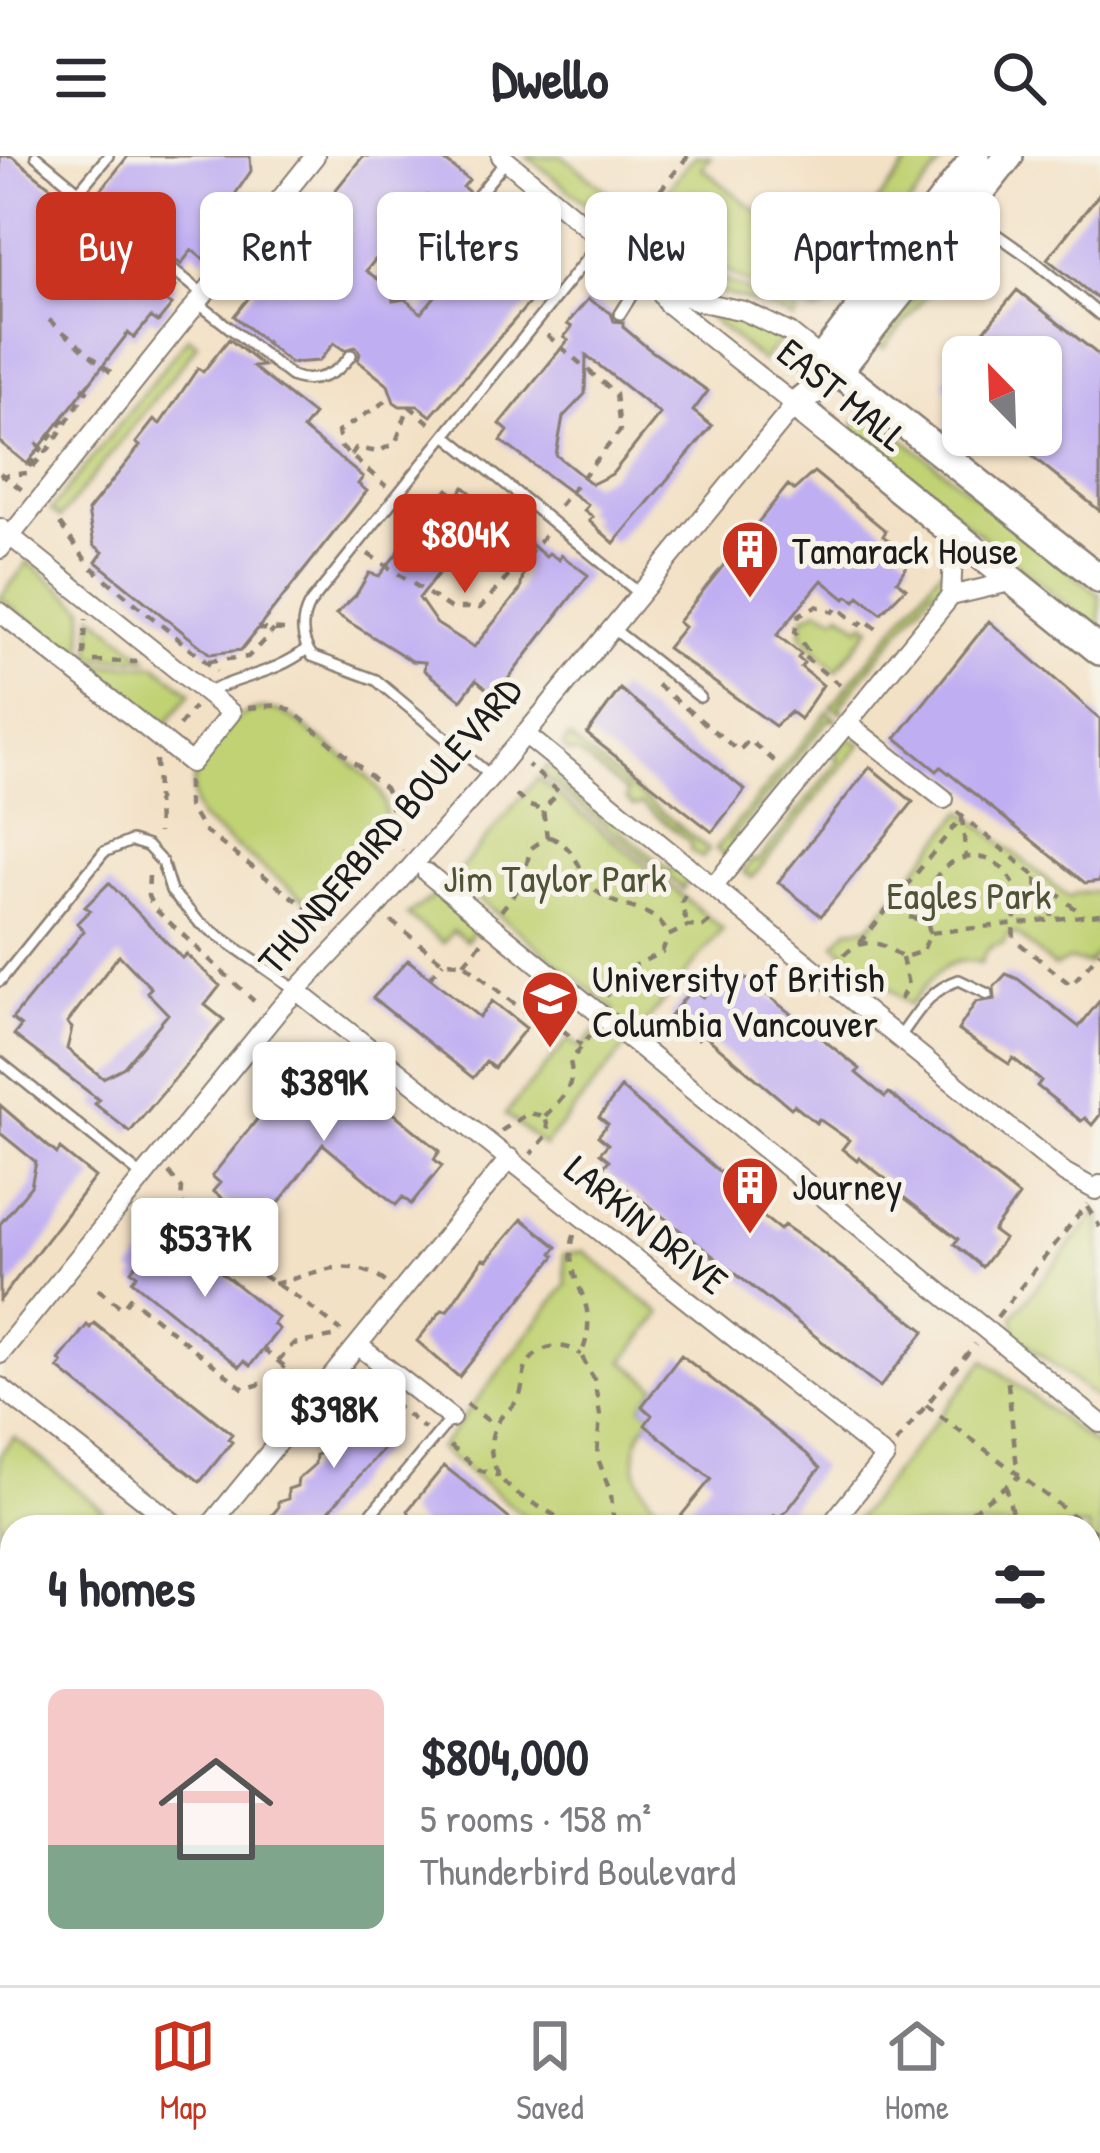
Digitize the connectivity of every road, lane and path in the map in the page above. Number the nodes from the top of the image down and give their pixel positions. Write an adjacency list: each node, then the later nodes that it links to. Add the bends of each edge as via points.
1 (35, 156): 8 (lane)
2 (108, 156): 8 (lane)
3 (315, 156): 9 (street)
4 (688, 156): 11 (path)
5 (976, 156): 28 (street, THUNDERBIRD BOULEVARD)
6 (1009, 156): 12 (street, THUNDERBIRD BOULEVARD)
7 (504, 158): 10 (lane); 13 (street, EAST MALL)
8 (79, 191): 16 (lane)
9 (286, 192)
10 (477, 192)
11 (659, 192)
12 (981, 192)
13 (585, 227)
14 (1000, 238): 24 (lane)
15 (585, 261): 35 (lane)
16 (200, 298)
17 (200, 300): 45 (street)
18 (202, 300): 27 (lane, via 306,382)
19 (632, 300): 23 (lane)
20 (665, 300): 33 (street, EAST MALL)
21 (695, 300): 28 (street, EAST MALL, via 758,317)
22 (886, 300): 28 (street, THUNDERBIRD BOULEVARD)
23 (620, 314)
24 (1100, 315)
25 (49, 320): 29 (path)
26 (548, 335): 41 (path, via 616,394 620,430)
27 (351, 355)
28 (830, 363): 33 (street, THUNDERBIRD BOULEVARD); 47 (street, EAST MALL)
29 (118, 378)
30 (84, 389): 32 (path); 37 (path); 37 (path)
31 (386, 401): 36 (path, via 338,431)
32 (99, 402)
33 (795, 406): 44 (street, EAST MALL); 49 (street, THUNDERBIRD BOULEVARD)
34 (436, 428): 36 (path, via 409,406 397,442)
35 (447, 436): 40 (lane); 49 (lane)
36 (350, 455): 40 (path)
37 (27, 473): 38 (path)
38 (1, 474): 39 (path)
39 (25, 491)
40 (399, 495): 55 (lane)
41 (557, 509)
42 (59, 524): 59 (path, via 90,566)
43 (549, 531): 46 (path, via 480,608 450,608)
44 (954, 534): 48 (street, EAST MALL); 50 (street)
45 (4, 538): 63 (street)
46 (368, 554)
47 (1100, 579)
48 (1014, 581): 50 (street); 58 (street, EAST MALL)
49 (639, 593): 52 (street, THUNDERBIRD BOULEVARD)
50 (951, 596): 66 (street)
51 (0, 612): 68 (street)
52 (611, 627): 64 (lane); 67 (street, THUNDERBIRD BOULEVARD)
53 (257, 629): 54 (path)
54 (274, 629): 55 (path); 59 (path, via 248,657)
55 (297, 630): 57 (lane)
56 (882, 633): 61 (path, via 837,607 800,615 795,632 803,656)
57 (307, 649): 60 (lane, via 286,666); 72 (lane, via 321,662 376,680)
58 (1100, 651)
59 (207, 661): 60 (path)
60 (226, 683): 63 (lane)
61 (840, 685)
62 (657, 686): 71 (path, via 739,752 749,740)
63 (206, 693): 65 (street); 68 (path)
64 (700, 697)
65 (231, 713): 69 (street); 79 (path, via 280,705 302,718 385,788)
66 (848, 724): 74 (street); 88 (street)
67 (525, 734): 72 (street, THUNDERBIRD BOULEVARD); 88 (street)
68 (166, 742): 69 (street); 77 (path, via 155,766)
69 (191, 764): 94 (path, via 194,819)
70 (528, 764): 75 (path, via 559,792)
71 (778, 764)
72 (491, 776): 112 (street, THUNDERBIRD BOULEVARD)
73 (516, 795): 75 (path)
74 (944, 800): 76 (path)
75 (543, 810): 78 (path)
76 (962, 817): 81 (path); 86 (path); 104 (path)
77 (158, 835)
78 (547, 837): 84 (path, via 572,850); 92 (path, via 530,849 523,883)
79 (392, 839): 80 (path); 87 (path)
80 (404, 852)
81 (966, 858): 99 (path, via 933,878); 100 (path, via 1007,874 1017,901)
82 (591, 865): 84 (path)
83 (145, 866): 115 (path, via 154,908)
84 (581, 868): 103 (path, via 606,897 658,919)
85 (427, 873): 117 (street)
86 (1035, 874): 93 (path); 98 (path, via 1038,899)
87 (349, 884): 89 (path); 94 (path)
88 (713, 887): 119 (street)
89 (358, 895)
90 (685, 895): 101 (path)
91 (1100, 914): 93 (path)
92 (497, 916)
93 (1084, 916): 98 (path)
94 (319, 917): 109 (path)
95 (387, 917): 108 (path)
96 (909, 917): 99 (path)
97 (714, 918): 101 (path)
98 (1053, 920): 100 (path)
99 (926, 921): 102 (path)
100 (1012, 924): 102 (path); 105 (path, via 1014,939 1071,985)
101 (688, 926): 103 (path)
102 (930, 933): 107 (path, via 923,951)
103 (668, 936): 117 (path, via 662,952 625,972)
104 (860, 943): 106 (path); 107 (path, via 888,945)
105 (1100, 952)
106 (844, 955)
107 (902, 958): 114 (path, via 908,985)
108 (443, 962): 110 (path); 116 (path, via 464,963)
109 (284, 964)
110 (430, 977)
111 (0, 981): 112 (lane, via 104,853 131,841 162,862 171,891 199,922)
112 (296, 990): 124 (street, LARKIN DRIVE); 126 (street, THUNDERBIRD BOULEVARD)
113 (988, 994): 119 (lane, via 959,980 943,986)
114 (899, 1000)
115 (254, 1001)
116 (517, 1006): 118 (path); 120 (path, via 536,1022 543,1014)
117 (601, 1012): 120 (path); 136 (street)
118 (510, 1015)
119 (898, 1038): 127 (street, via 1065,1173 1096,1190)
120 (581, 1045): 122 (path, via 569,1062 572,1084)
121 (0, 1062): 126 (lane)
122 (545, 1115): 123 (path, via 528,1113); 124 (path, via 549,1133)
123 (497, 1135)
124 (519, 1158): 129 (street, LARKIN DRIVE); 133 (street)
125 (166, 1170): 131 (path, via 212,1238)
126 (143, 1177): 138 (street, THUNDERBIRD BOULEVARD)
127 (1100, 1185)
128 (1086, 1206): 130 (path)
129 (586, 1218): 139 (path, via 571,1238 591,1322); 153 (street, LARKIN DRIVE, via 885,1457)
130 (1100, 1227)
131 (274, 1284): 133 (path, via 351,1266); 135 (path)
132 (98, 1288): 140 (path, via 122,1308 130,1298 244,1388 271,1381)
133 (401, 1295): 135 (street)
134 (333, 1337): 140 (path, via 293,1344)
135 (359, 1346): 144 (street); 149 (street)
136 (1004, 1346): 145 (street); 146 (path)
137 (263, 1349): 140 (path)
138 (0, 1354)
139 (581, 1355): 151 (path, via 560,1346 537,1353 491,1439 502,1480); 152 (path, via 594,1379 597,1456)
140 (281, 1364): 141 (path)
141 (300, 1379)
142 (0, 1387): 148 (street)
143 (926, 1405): 146 (path)
144 (451, 1418): 150 (lane)
145 (1100, 1423)
146 (1018, 1477): 147 (path); 156 (path)
147 (1006, 1485): 154 (path); 155 (path)
148 (164, 1515)
149 (219, 1515)
150 (370, 1515)
151 (553, 1515)
152 (613, 1515)
153 (839, 1515)
154 (968, 1515)
155 (1012, 1515)
156 (1072, 1515)

